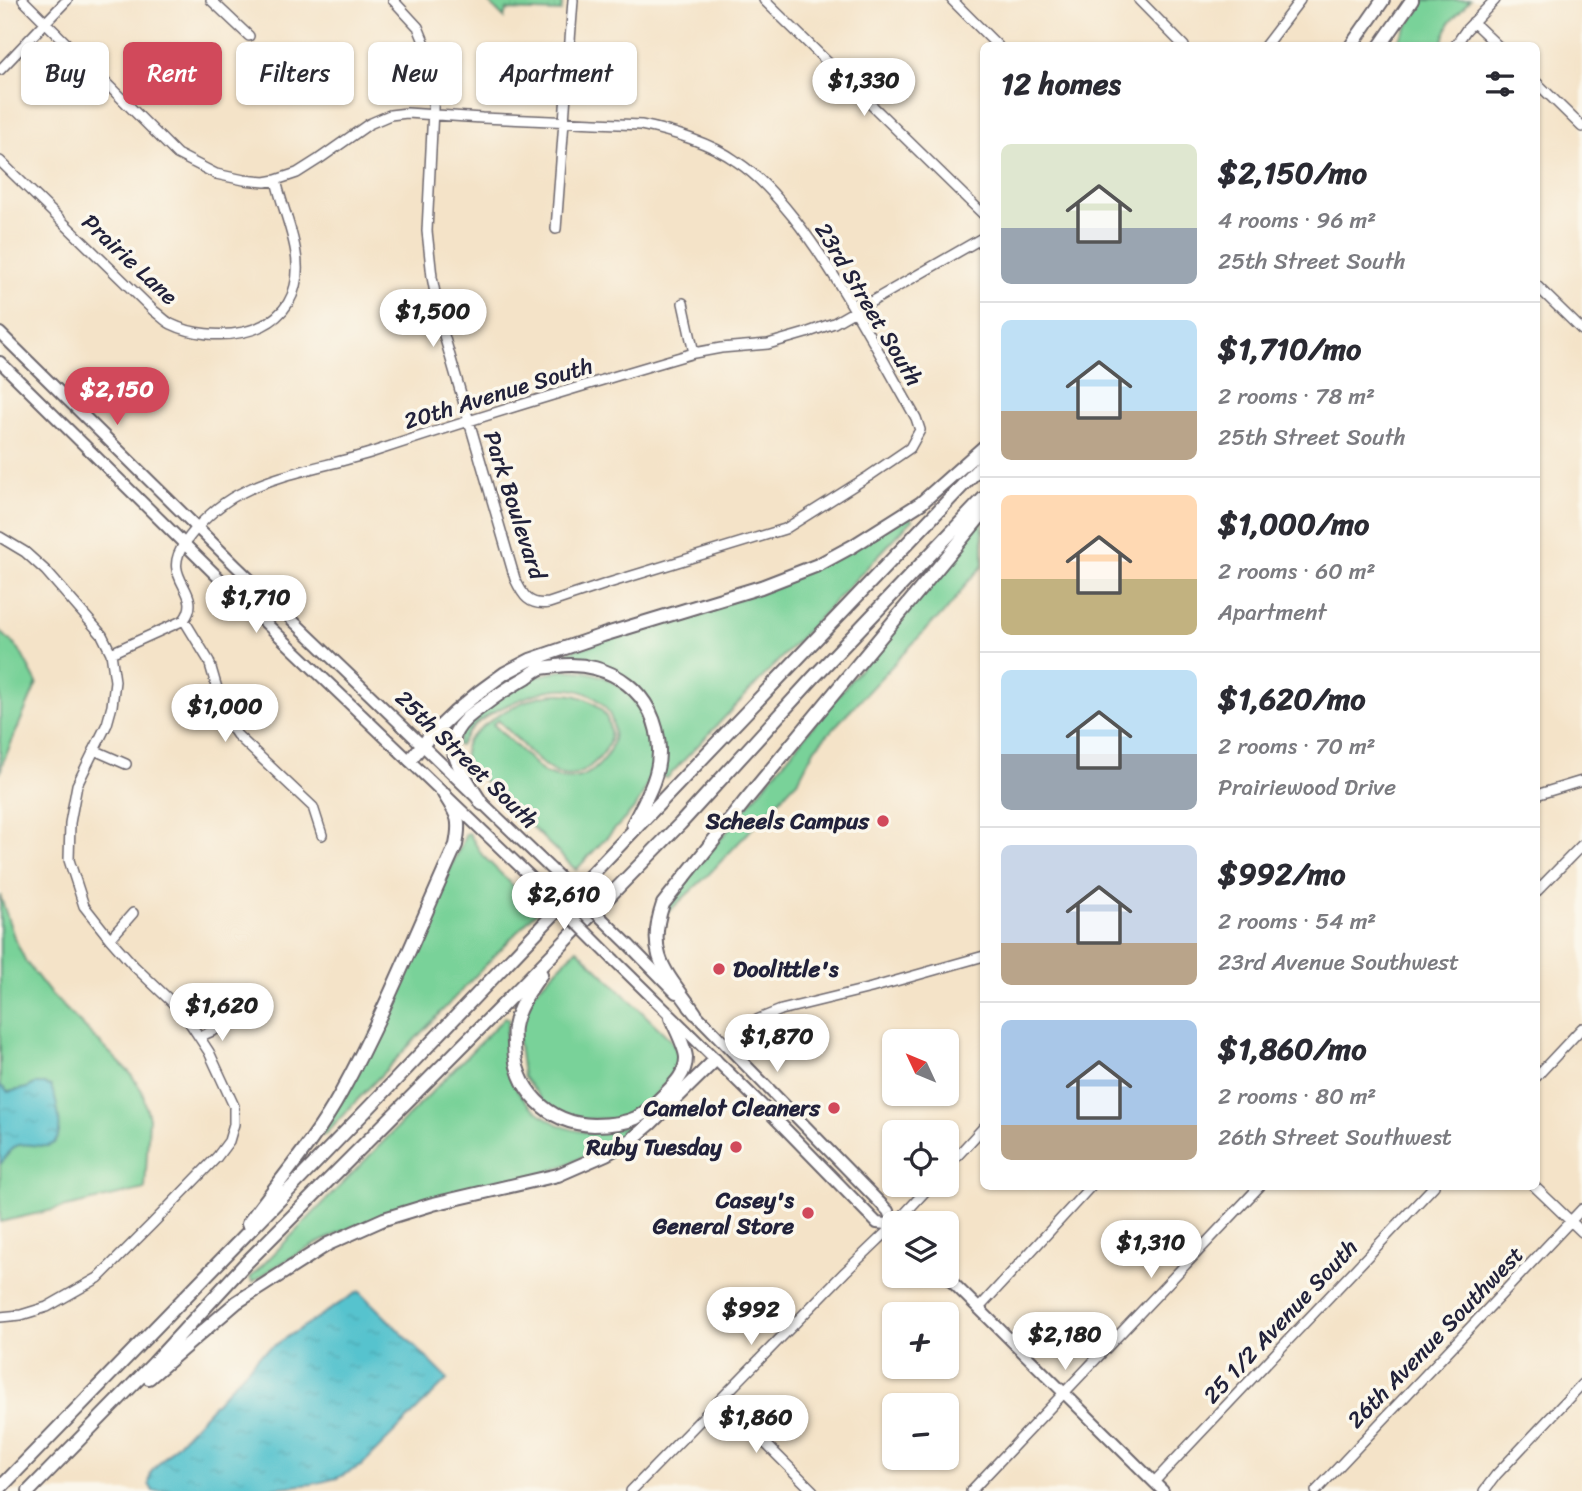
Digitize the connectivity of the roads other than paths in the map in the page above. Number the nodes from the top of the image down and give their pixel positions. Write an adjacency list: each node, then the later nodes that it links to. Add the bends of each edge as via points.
1 (23, 0): 14 (street, 23rd Street South)
2 (67, 0): 14 (street)
3 (211, 0): 15 (street)
4 (393, 0): 25 (street, Park Boulevard, via 418,27 427,49 435,89)
5 (573, 0): 26 (street)
6 (764, 0): 30 (street)
7 (952, 0): 16 (street)
8 (1139, 0): 17 (street)
9 (1300, 0): 18 (street)
10 (1383, 0): 19 (highway)
11 (1412, 0): 20 (highway)
12 (1495, 0): 13 (street)
13 (1474, 22): 21 (street); 22 (street)
14 (45, 23): 23 (street); 29 (street, 23rd Street South, via 177,154 216,174)
15 (249, 36)
16 (994, 42)
17 (1180, 42)
18 (1268, 42)
19 (1354, 42)
20 (1383, 42)
21 (1458, 42)
22 (1494, 42)
23 (0, 70)
24 (1540, 86): 27 (street)
25 (433, 115): 26 (street, 23rd Street South); 29 (street, 23rd Street South, via 390,115 297,173); 40 (street, Park Boulevard, via 426,231 441,325)
26 (563, 122): 31 (street); 35 (street, 23rd Street South, via 666,130 735,160 769,188 817,248)
27 (1582, 127)
28 (0, 161): 29 (street, Prairie Lane, via 154,311 171,324 219,335 263,326 287,305 295,287 297,259)
29 (276, 180)
30 (980, 211)
31 (556, 229)
32 (980, 239): 35 (street, 20th Avenue South)
33 (1540, 289): 36 (street)
34 (683, 303): 38 (street)
35 (855, 311): 38 (street, 20th Avenue South, via 834,323 768,344); 48 (street, 23rd Street South, via 916,418 920,430 910,448 785,529)
36 (1582, 330)
37 (0, 333): 45 (main road, 25th Street South)
38 (694, 352): 40 (street, 20th Avenue South)
39 (0, 362): 47 (main road, 25th Street South)
40 (469, 422): 45 (street, 20th Avenue South, via 272,480 238,494); 48 (street, Park Boulevard, via 520,590 532,603 540,604)
41 (980, 451): 51 (highway, via 921,503 830,559 761,587 530,660 479,692)
42 (980, 467): 60 (highway)
43 (980, 502): 65 (highway)
44 (980, 517): 67 (highway, via 663,904 657,922 658,955)
45 (197, 528): 47 (street, 20th Avenue South); 51 (main road, 25th Street South)
46 (0, 537): 50 (street, via 46,571 102,635)
47 (184, 544): 49 (street, 20th Avenue South, via 175,563 191,603); 53 (main road, 25th Street South)
48 (584, 591)
49 (184, 620): 50 (street); 59 (street, via 209,660 226,719 313,807)
50 (111, 653): 52 (street, via 112,706)
51 (422, 745): 53 (highway); 58 (main road, 25th Street South)
52 (94, 750): 54 (street); 64 (street, via 77,785 69,860 84,906)
53 (410, 760): 57 (main road, 25th Street South)
54 (126, 764)
55 (1582, 781): 56 (street)
56 (1540, 793)
57 (444, 794): 68 (main road, 25th Street South, bridge); 89 (highway, via 459,816 456,845 392,990 340,1095)
58 (482, 804): 60 (highway, via 453,749 459,727 498,694 540,668 574,664 599,669 625,681 643,699 654,720 659,750 653,785); 67 (main road, 25th Street South, bridge)
59 (322, 835)
60 (625, 839): 89 (highway)
61 (1582, 845): 62 (street)
62 (1540, 888)
63 (133, 913): 64 (street)
64 (110, 939): 71 (street, via 175,1005)
65 (561, 946): 68 (highway, via 523,1002 514,1027 514,1056 523,1083 538,1104 579,1125 619,1124 635,1118 653,1106 683,1073 686,1057); 96 (highway, via 246,1263)
66 (980, 957): 72 (street, via 781,1010 742,1029)
67 (695, 1013): 72 (main road, 25th Street South)
68 (671, 1018): 73 (main road, 25th Street South)
69 (233, 1021): 71 (street)
70 (1582, 1028): 74 (street)
71 (199, 1037): 92 (street, via 234,1106 229,1141 97,1278 47,1307)
72 (725, 1044): 73 (main road); 83 (main road, 25th Street South)
73 (715, 1060): 86 (main road, 25th Street South); 96 (highway, via 650,1124 606,1154 558,1175 384,1219 328,1244 237,1302)
74 (1540, 1073)
75 (980, 1131): 76 (street)
76 (959, 1154)
77 (1087, 1190): 91 (street)
78 (1255, 1190): 94 (street)
79 (1430, 1190): 97 (street, 25 1/2 Avenue South)
80 (1538, 1190): 85 (street)
81 (920, 1197): 84 (street)
82 (1582, 1209): 85 (street, 26th Avenue Southwest)
83 (888, 1211)
84 (908, 1211)
85 (1571, 1221): 87 (street); 104 (street, 26th Avenue Southwest)
86 (882, 1224)
87 (1582, 1232)
88 (882, 1237): 95 (street)
89 (221, 1260): 98 (highway)
90 (958, 1288): 91 (main road)
91 (979, 1308): 94 (main road)
92 (0, 1317)
93 (1582, 1384): 105 (street)
94 (1064, 1393): 97 (main road); 102 (street)
95 (721, 1399): 99 (street); 101 (street)
96 (93, 1427): 100 (highway)
97 (1154, 1482): 103 (main road)
98 (0, 1488)
99 (809, 1490)
100 (29, 1491)
101 (631, 1491)
102 (971, 1491)
103 (1163, 1491)
104 (1316, 1491)
105 (1484, 1491)

